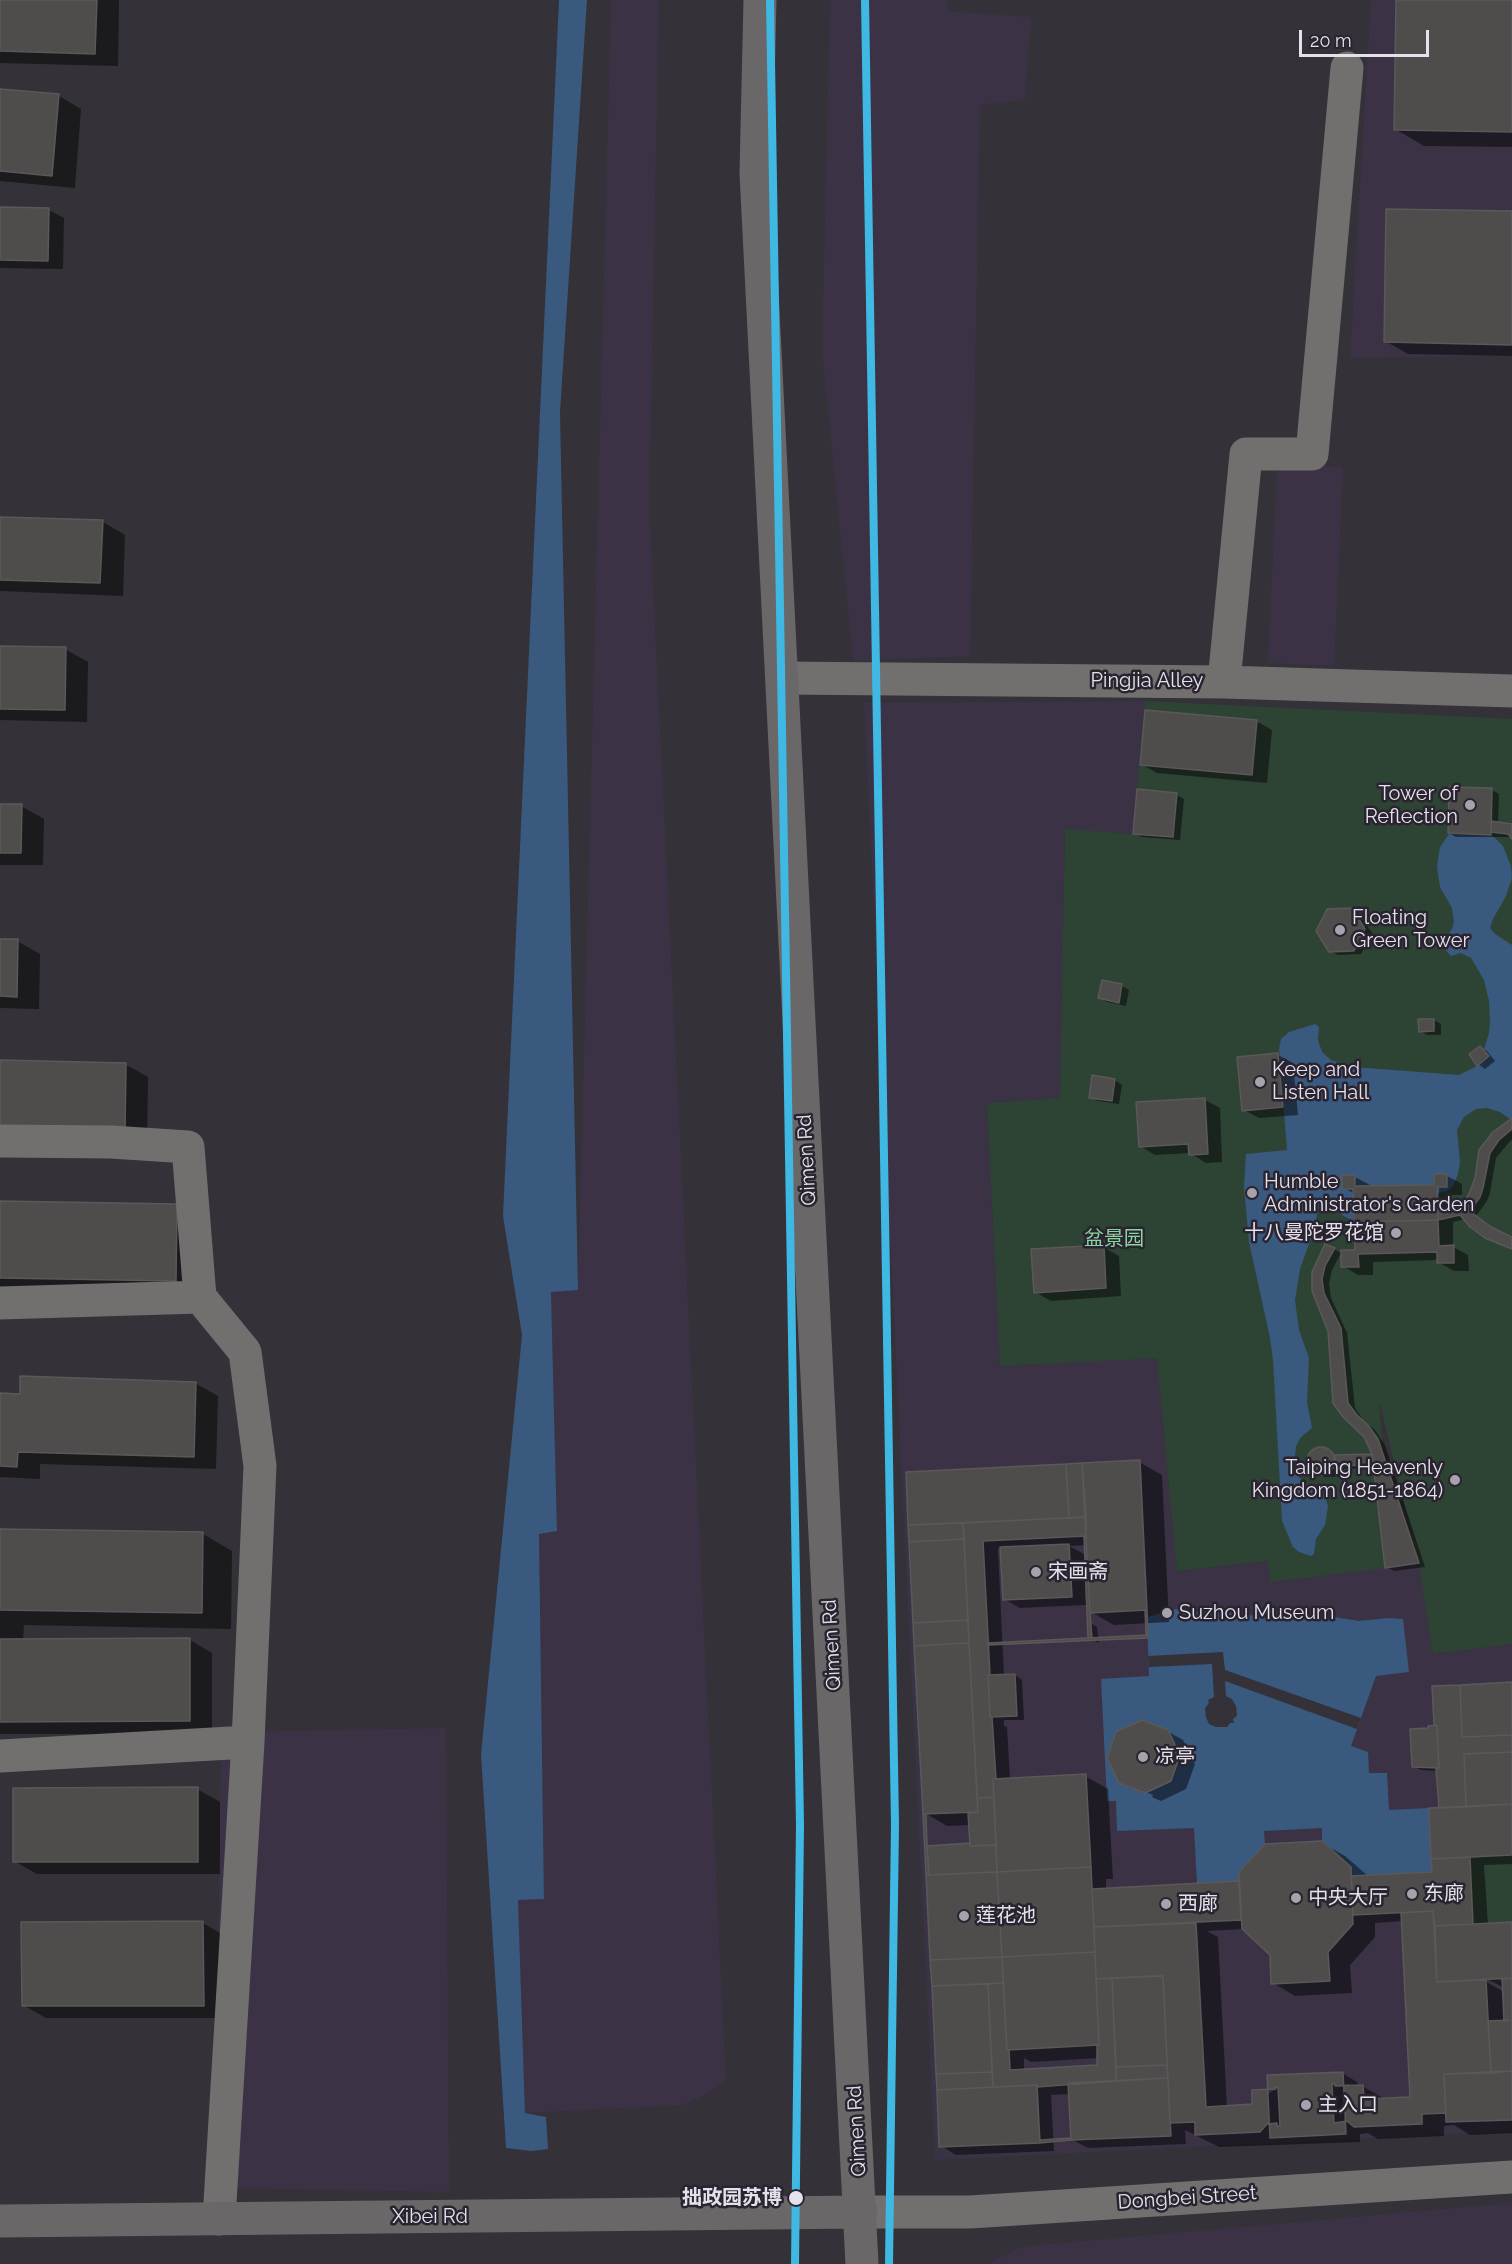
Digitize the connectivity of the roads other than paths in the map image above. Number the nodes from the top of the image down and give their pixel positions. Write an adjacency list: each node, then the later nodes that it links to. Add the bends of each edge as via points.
1 (760, 0): 3 (main road, Qimen Rd, via 756,173)
2 (1347, 68): 4 (street, via 1312,454 1246,454)
3 (783, 678): 4 (street, Pingjia Alley); 12 (main road, Qimen Rd)
4 (1224, 682): 5 (street, Pingjia Alley)
5 (1512, 692)
6 (0, 1141): 7 (street, via 188,1147)
7 (200, 1297): 8 (street); 9 (street, via 245,1353 260,1466)
8 (0, 1303)
9 (248, 1742): 10 (street); 13 (street)
10 (0, 1756)
11 (1512, 2177): 12 (street, Dongbei Street, via 970,2212)
12 (861, 2212): 13 (main road, Xibei Rd); 15 (main road, Qimen Rd)
13 (219, 2218): 14 (main road, Xibei Rd)
14 (0, 2221)
15 (862, 2264)

